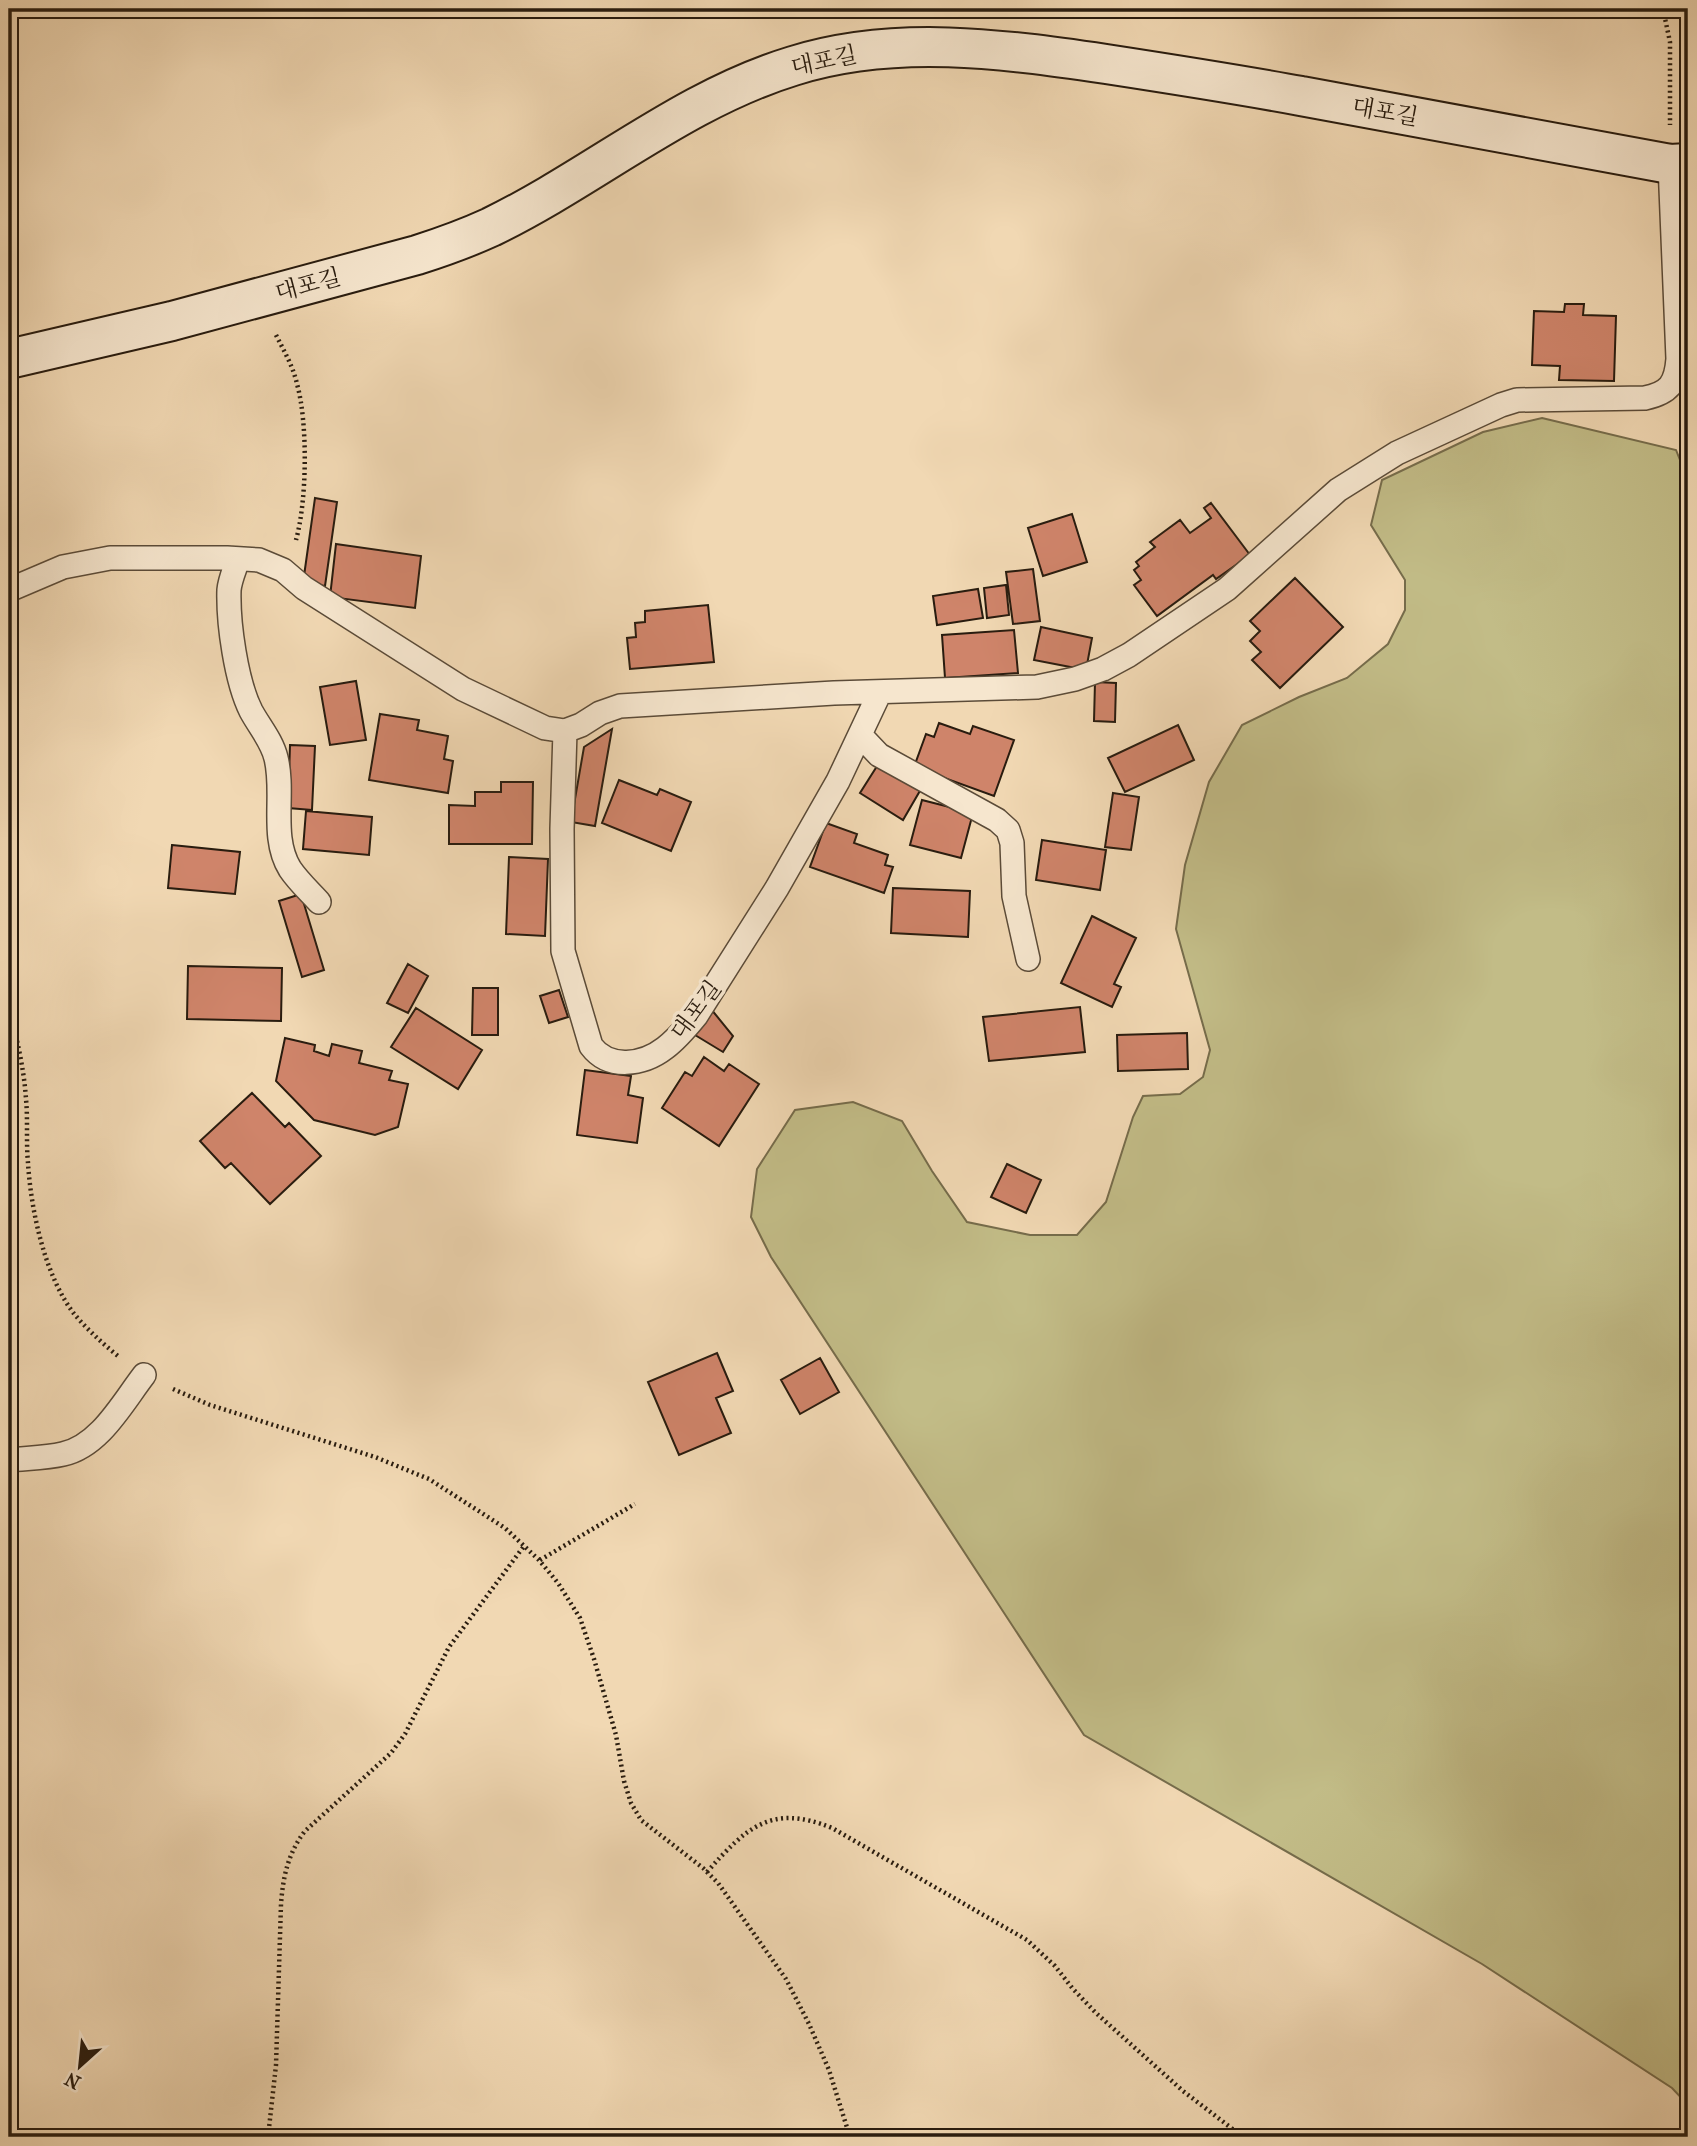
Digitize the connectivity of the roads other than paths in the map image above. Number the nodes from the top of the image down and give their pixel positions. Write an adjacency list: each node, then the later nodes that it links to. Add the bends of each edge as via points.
1 (1682, 164): 2 (street, 대포길, via 1219,81 1030,53 908,47 833,56 762,76 645,136 492,226 452,243 257,299); 5 (lane, via 1677,372 1660,395 1628,400 1517,400 1397,453 1338,490 1227,589 1103,668 1037,687)
2 (9, 359)
3 (238, 559): 4 (lane, via 110,558 63,567); 6 (lane, via 259,560 283,570 463,690 545,727); 8 (lane, via 229,591 240,681 277,760 280,826 289,868)
4 (9, 590)
5 (880, 692): 6 (lane, via 620,706); 7 (lane, 대포길)
6 (565, 731): 7 (lane, 대포길, via 563,951 591,1045 598,1055 622,1062 635,1062 664,1049 696,1016 778,888)
7 (860, 735): 9 (lane, via 879,755 1008,830 1016,914)
8 (319, 902)
9 (1028, 959)
10 (144, 1375): 11 (lane, via 101,1431 85,1444 65,1454)
11 (9, 1460)

